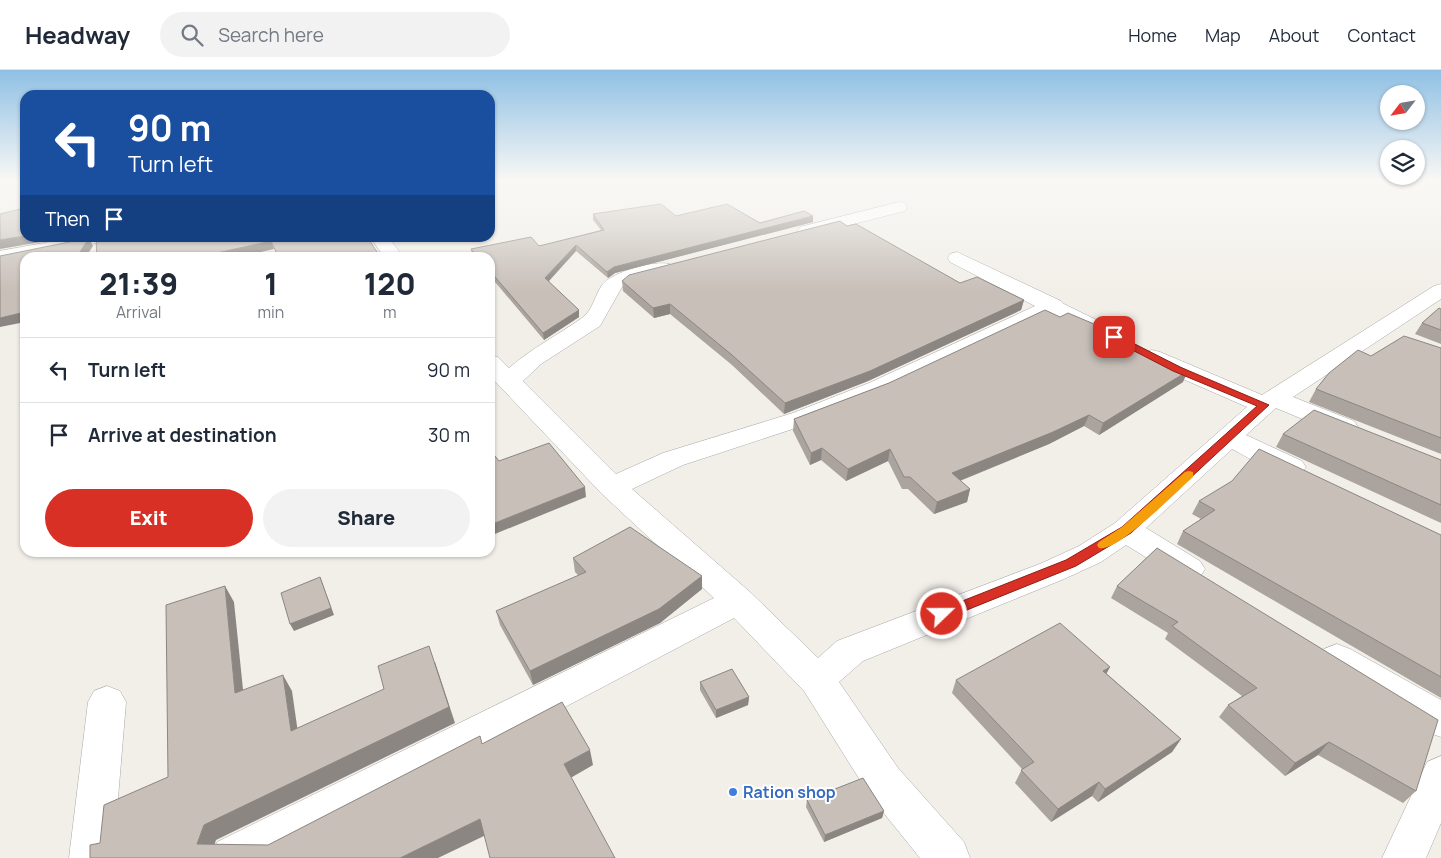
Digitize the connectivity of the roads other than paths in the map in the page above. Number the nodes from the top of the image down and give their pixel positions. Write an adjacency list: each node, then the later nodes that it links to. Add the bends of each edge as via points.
1 (862, 217): 2 (street)
2 (784, 237)
3 (103, 242): 4 (street)
4 (34, 252)
5 (20, 254): 6 (street)
6 (0, 257)
7 (957, 258): 10 (street)
8 (679, 264): 11 (street, via 612,284 598,315 533,359)
9 (1441, 290): 12 (street, via 1393,336)
10 (1054, 305): 12 (street, via 1176,369 1226,390); 16 (street, via 870,391 794,421 673,459)
11 (500, 372): 16 (street)
12 (1270, 402): 13 (street); 14 (street)
13 (1367, 436)
14 (1230, 438): 15 (street); 17 (street)
15 (1318, 480)
16 (624, 481): 19 (street)
17 (1126, 530): 18 (street); 21 (street, via 1071,563 850,651)
18 (1219, 587)
19 (738, 600): 21 (street); 26 (street)
20 (1312, 644): 23 (street)
21 (817, 680): 27 (street, via 884,782)
22 (107, 702): 25 (street)
23 (1441, 720)
24 (1441, 774): 28 (street)
25 (91, 858)
26 (233, 858)
27 (948, 858)
28 (1404, 858)

